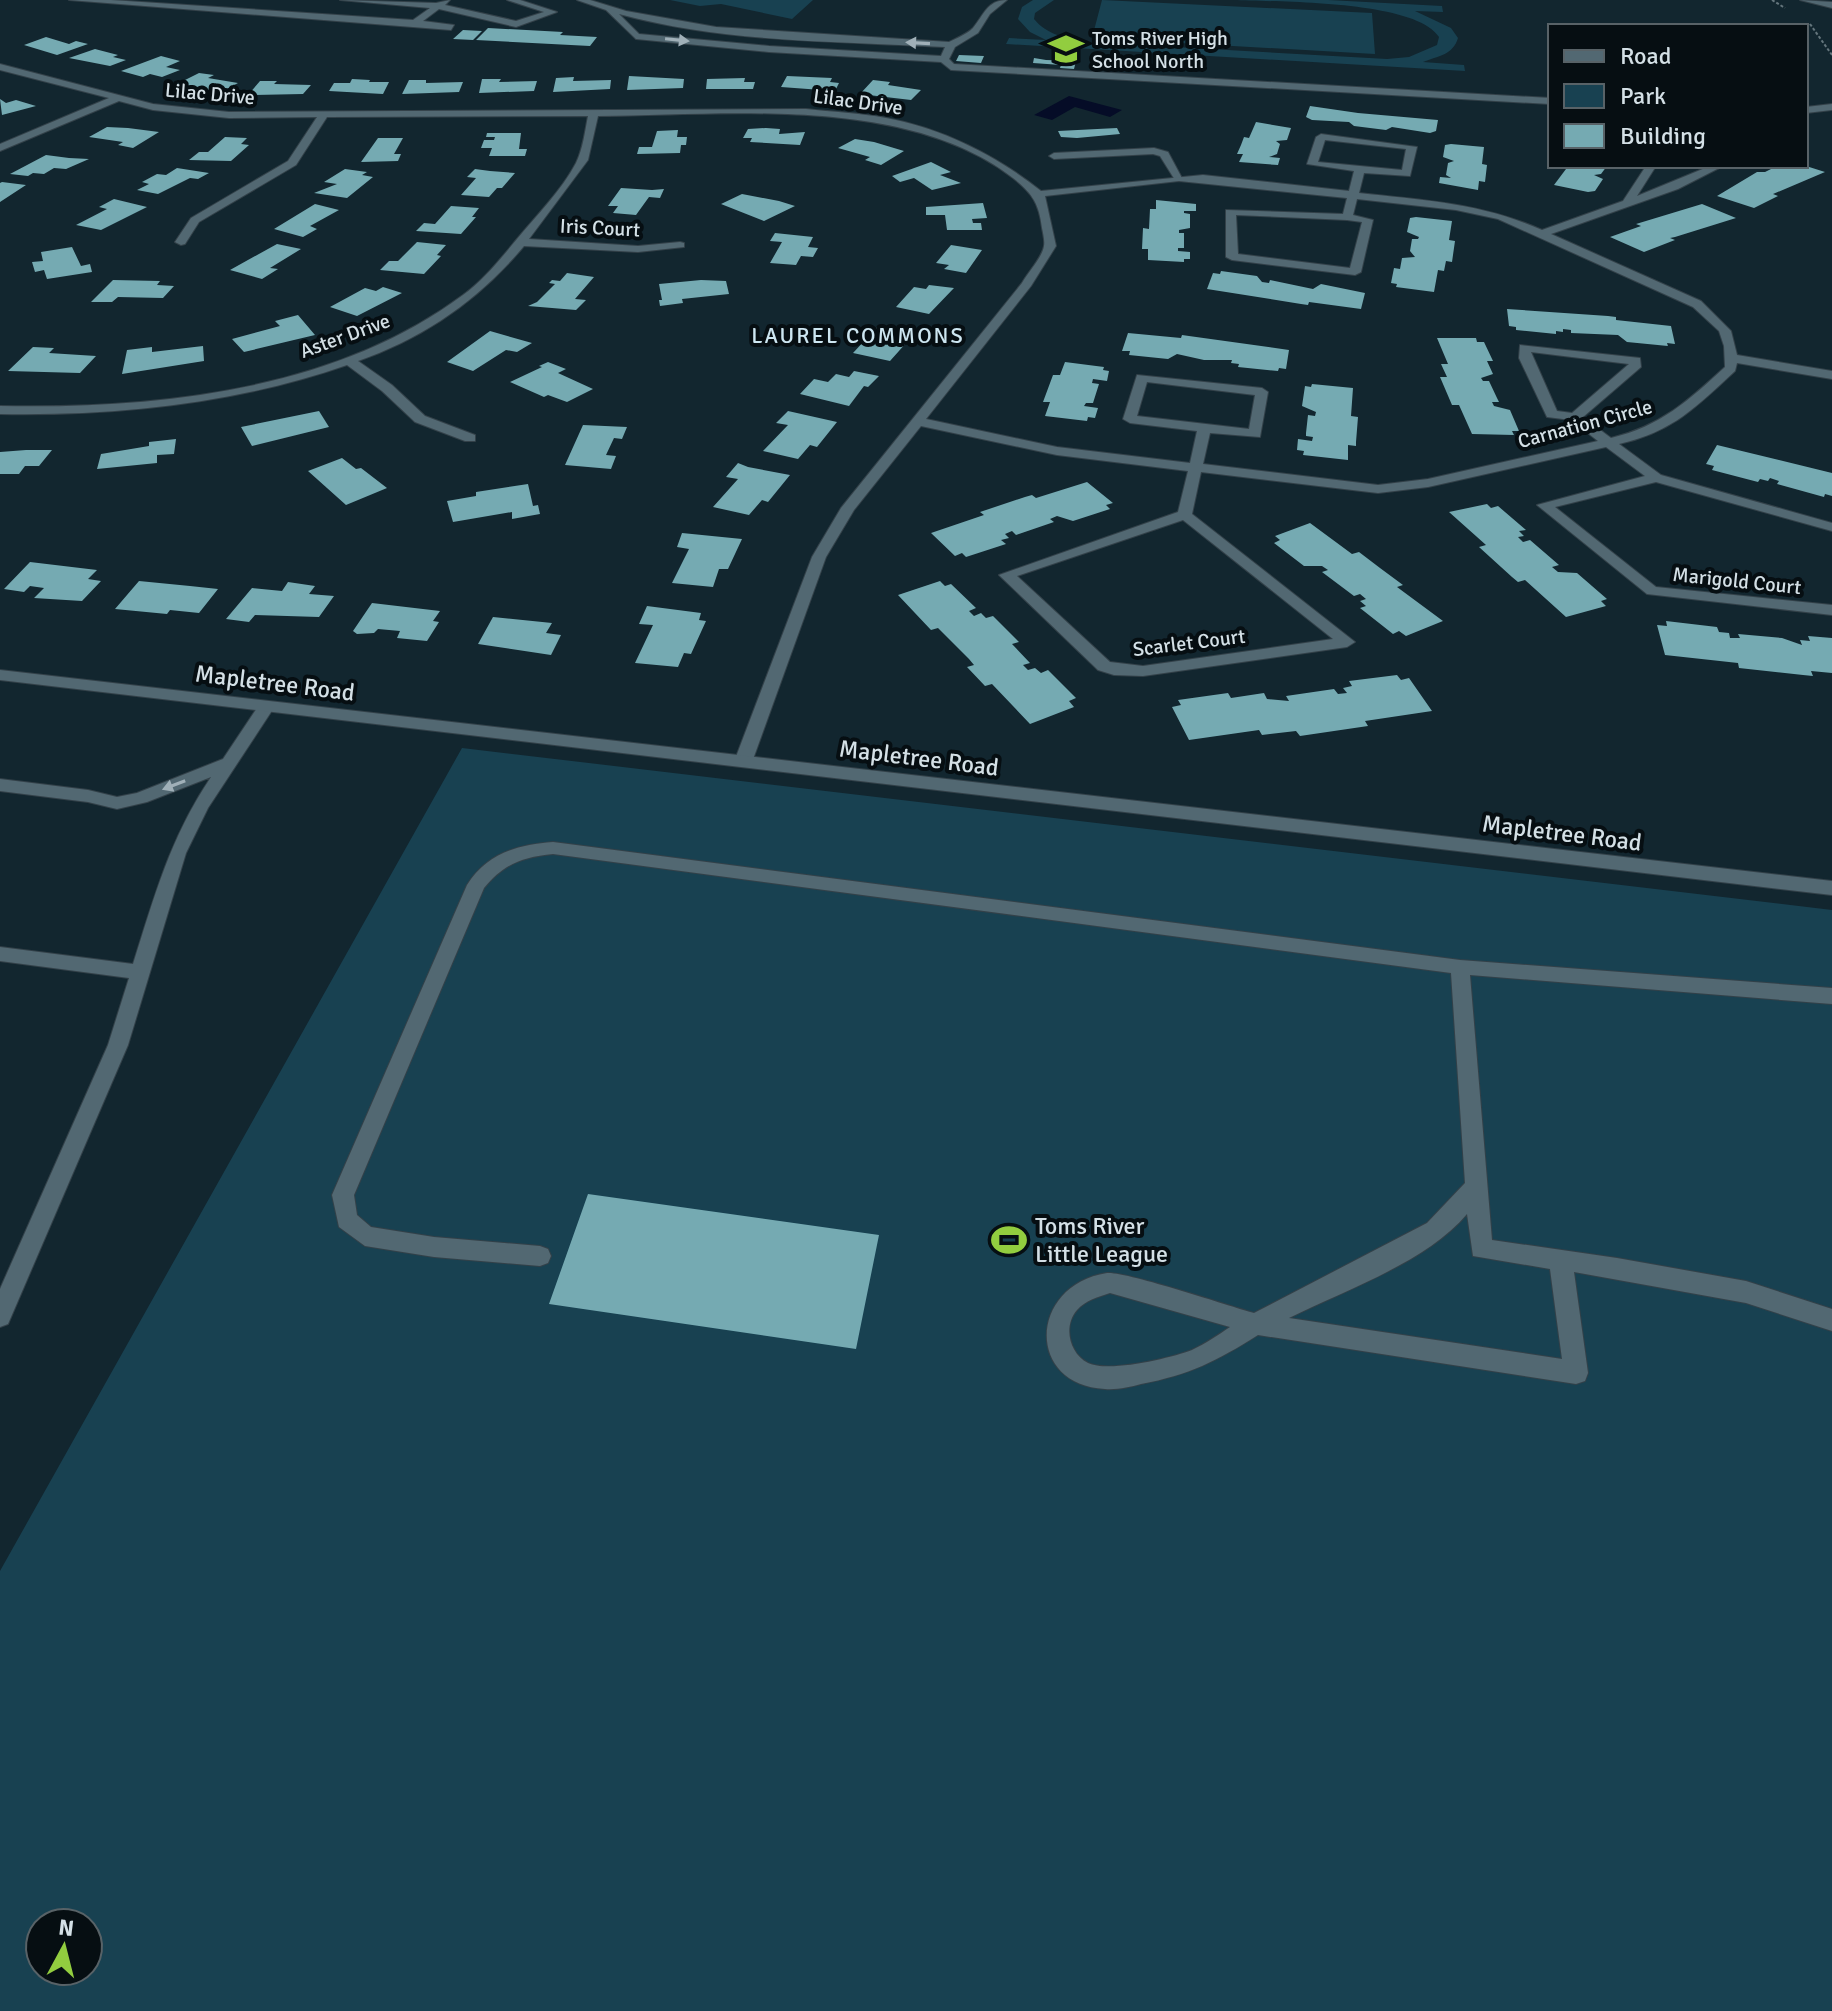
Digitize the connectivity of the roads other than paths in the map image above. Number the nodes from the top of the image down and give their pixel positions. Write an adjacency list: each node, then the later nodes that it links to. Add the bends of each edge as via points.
1 (73, 0): 10 (street)
2 (344, 0): 7 (street)
3 (511, 0): 7 (street, via 553,12 516,24)
4 (581, 0): 9 (street)
5 (1003, 0): 12 (street, via 975,31)
6 (1804, 0): 8 (street)
7 (442, 3): 10 (street)
8 (1832, 5)
9 (610, 10): 12 (street, one-way to 9, via 668,23); 13 (street, one-way to 13, via 636,36)
10 (415, 23): 11 (street)
11 (451, 27)
12 (951, 45): 13 (street)
13 (944, 59): 16 (street, via 951,67)
14 (0, 67): 15 (street, Lilac Drive)
15 (116, 99): 21 (street, Lilac Drive, via 229,115); 23 (street)
16 (1548, 101)
17 (1832, 107): 19 (street)
18 (594, 111): 21 (street, Lilac Drive); 29 (street, Lilac Drive, via 806,112 887,121 977,153); 35 (street, Aster Drive, via 583,160)
19 (1808, 112)
20 (1808, 112): 22 (street)
21 (324, 115): 34 (street, via 292,163 195,220)
22 (1832, 115)
23 (0, 148)
24 (1054, 156): 28 (street, via 1154,151 1164,154)
25 (1650, 168): 31 (street)
26 (1714, 168): 31 (street)
27 (1360, 169): 27 (street, via 1406,174 1412,147 1321,137 1312,164); 30 (street)
28 (1179, 178): 29 (street); 30 (street)
29 (1039, 194): 42 (street, via 1050,246 1027,284)
30 (1353, 194): 32 (street); 33 (street, via 1476,210)
31 (1627, 204): 33 (street)
32 (1347, 217): 32 (street, via 1368,220 1355,272 1232,257 1230,212)
33 (1544, 233): 37 (street, via 1697,304 1727,333)
34 (181, 242)
35 (519, 242): 36 (street, Iris Court, via 638,249); 38 (street, Aster Drive, via 470,295 441,316)
36 (680, 245)
37 (1731, 358): 39 (street); 45 (street, Carnation Circle, via 1731,368 1680,415 1636,436)
38 (350, 361): 40 (street, Aster Drive, via 175,403 103,411); 44 (street, via 420,419)
39 (1832, 375)
40 (0, 410)
41 (1575, 417): 41 (street, Marigold Court, via 1636,361 1524,348 1552,414); 45 (street, Marigold Court)
42 (918, 421): 46 (street, Carnation Circle, via 1057,451); 53 (street, via 848,508 819,557)
43 (1204, 428): 43 (street, via 1255,434 1262,392 1142,378 1130,419); 46 (street)
44 (470, 438)
45 (1608, 442): 46 (street, Carnation Circle, via 1428,483 1378,489); 47 (street, Marigold Court)
46 (1195, 468): 48 (street)
47 (1656, 478): 49 (street, Marigold Court); 50 (street, Marigold Court, via 1544,505 1652,591)
48 (1185, 515): 48 (street, Scarlet Court, via 1007,575 1094,659 1114,670 1143,671 1347,642)
49 (1832, 527)
50 (1832, 610)
51 (0, 675): 52 (street, Mapletree Road)
52 (267, 706): 53 (street, Mapletree Road); 54 (street)
53 (743, 762): 56 (street, Mapletree Road)
54 (230, 763): 55 (street, one-way to 55, via 117,803); 59 (street, via 177,853)
55 (0, 785)
56 (1832, 888)
57 (0, 954): 59 (street)
58 (1460, 967): 60 (street); 61 (street); 62 (street, via 553,848 516,851 491,865 476,885 343,1195 347,1220 365,1236)
59 (141, 972): 64 (street, via 118,1045)
60 (1832, 996)
61 (1476, 1186): 63 (street, via 1481,1249); 66 (street, via 1438,1229)
62 (540, 1256)
63 (1561, 1262): 65 (street, via 1746,1292); 66 (street, via 1576,1373)
64 (0, 1316)
65 (1832, 1320)
66 (1256, 1324): 66 (street, via 1193,1361 1102,1378 1078,1370 1055,1335 1059,1314 1071,1298 1090,1286 1110,1283)

